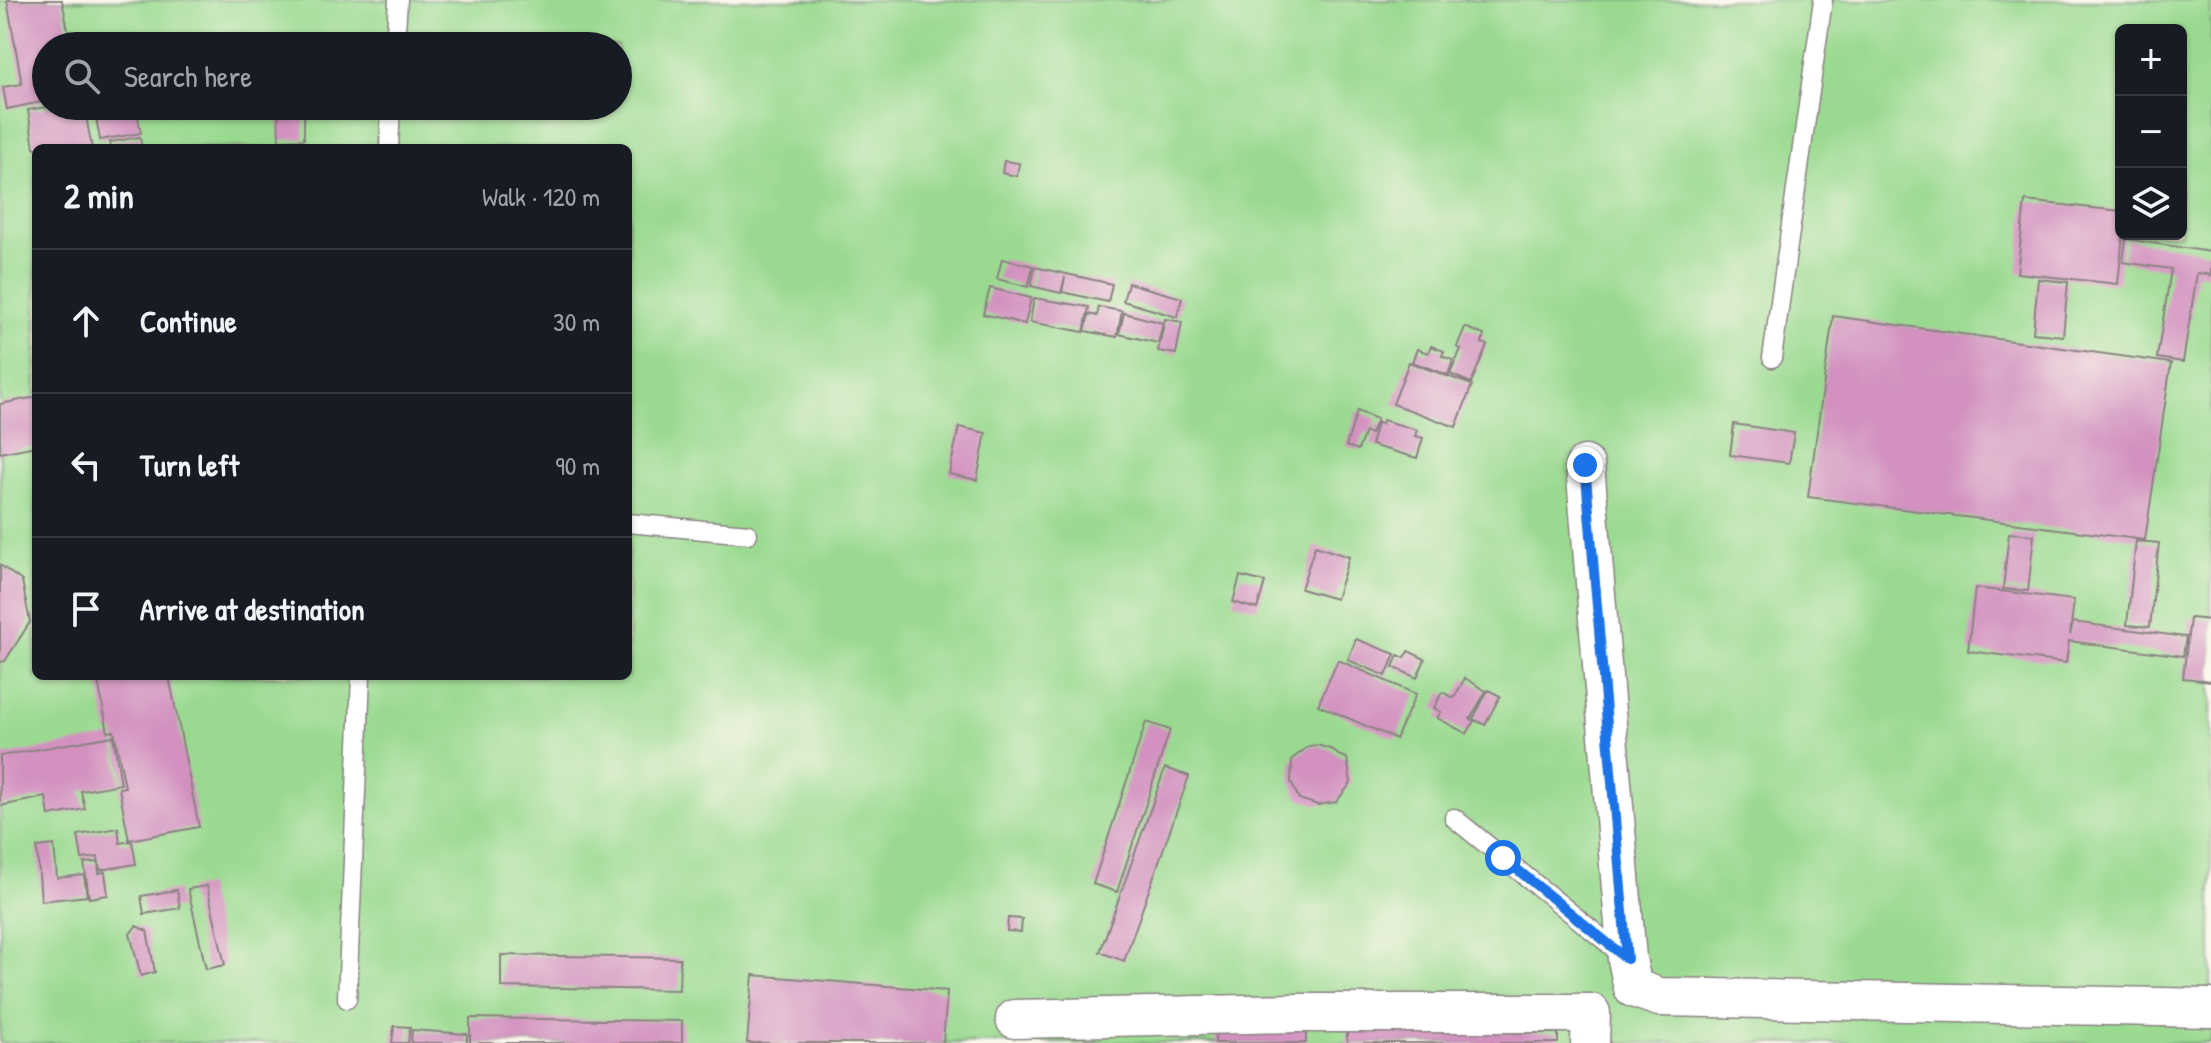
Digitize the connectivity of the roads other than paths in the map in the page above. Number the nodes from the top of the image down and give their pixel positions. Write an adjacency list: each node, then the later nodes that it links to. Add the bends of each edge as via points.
1 (398, 0): 3 (lane)
2 (1823, 0): 6 (lane)
3 (396, 32)
4 (390, 120): 5 (lane)
5 (389, 144)
6 (1772, 358)
7 (1585, 465): 12 (street)
8 (632, 523): 9 (lane)
9 (748, 534)
10 (361, 680): 13 (lane)
11 (1454, 818): 12 (lane)
12 (1627, 959): 14 (street, via 1633,988 1659,997)
13 (347, 999)
14 (2211, 1008)
15 (1015, 1019): 16 (street, via 1591,1013)
16 (1590, 1043)

